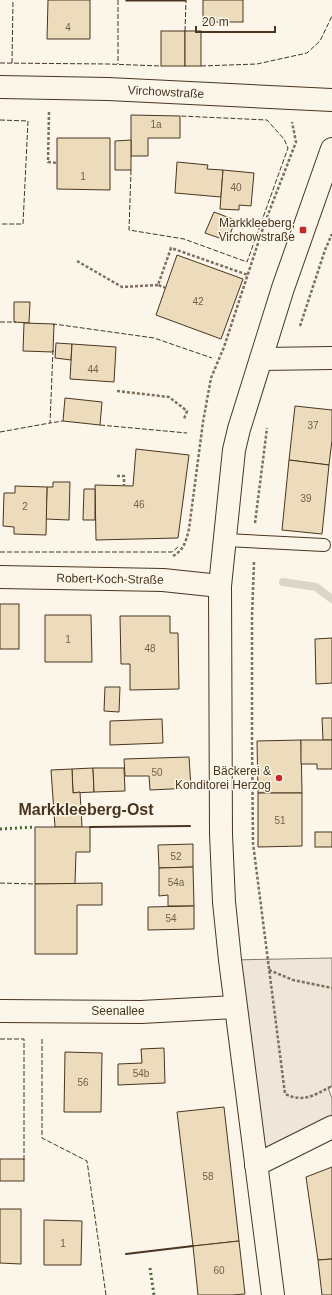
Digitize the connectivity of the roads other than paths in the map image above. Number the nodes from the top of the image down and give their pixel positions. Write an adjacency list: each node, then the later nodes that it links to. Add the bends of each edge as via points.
1 (0, 87): 2 (main road, Virchowstraße, via 108,89)
2 (332, 100)
3 (332, 149): 5 (main road)
4 (332, 358): 5 (main road)
5 (261, 359): 6 (main road, via 234,450)
6 (225, 540): 7 (lane); 9 (main road)
7 (324, 545)
8 (0, 577): 9 (main road, Robert-Koch-Straße, via 163,580)
9 (220, 586): 10 (main road, via 221,834 224,902)
10 (235, 1007): 11 (main road, Seenallee, via 141,1012); 13 (main road)
11 (0, 1011)
12 (332, 1127): 13 (main road)
13 (256, 1165): 14 (main road)
14 (273, 1295)

